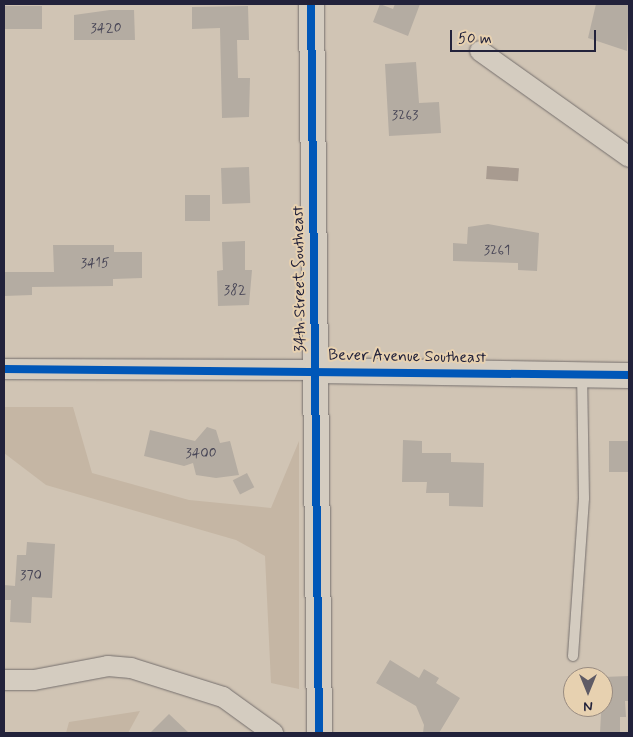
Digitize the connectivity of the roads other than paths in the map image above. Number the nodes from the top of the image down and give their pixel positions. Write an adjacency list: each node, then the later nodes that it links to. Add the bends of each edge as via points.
1 (311, 4): 5 (street, 34th Street Southeast)
2 (480, 51): 3 (street)
3 (629, 157)
4 (4, 369): 5 (street, Bever Avenue Southeast)
5 (315, 370): 6 (street, Bever Avenue Southeast); 11 (street, 34th Street Southeast)
6 (582, 374): 7 (street, Bever Avenue Southeast); 8 (lane, via 584,498)
7 (629, 375)
8 (573, 656)
9 (4, 680): 10 (street, via 34,680 108,666 130,668 223,697)
10 (273, 733)
11 (319, 733)

